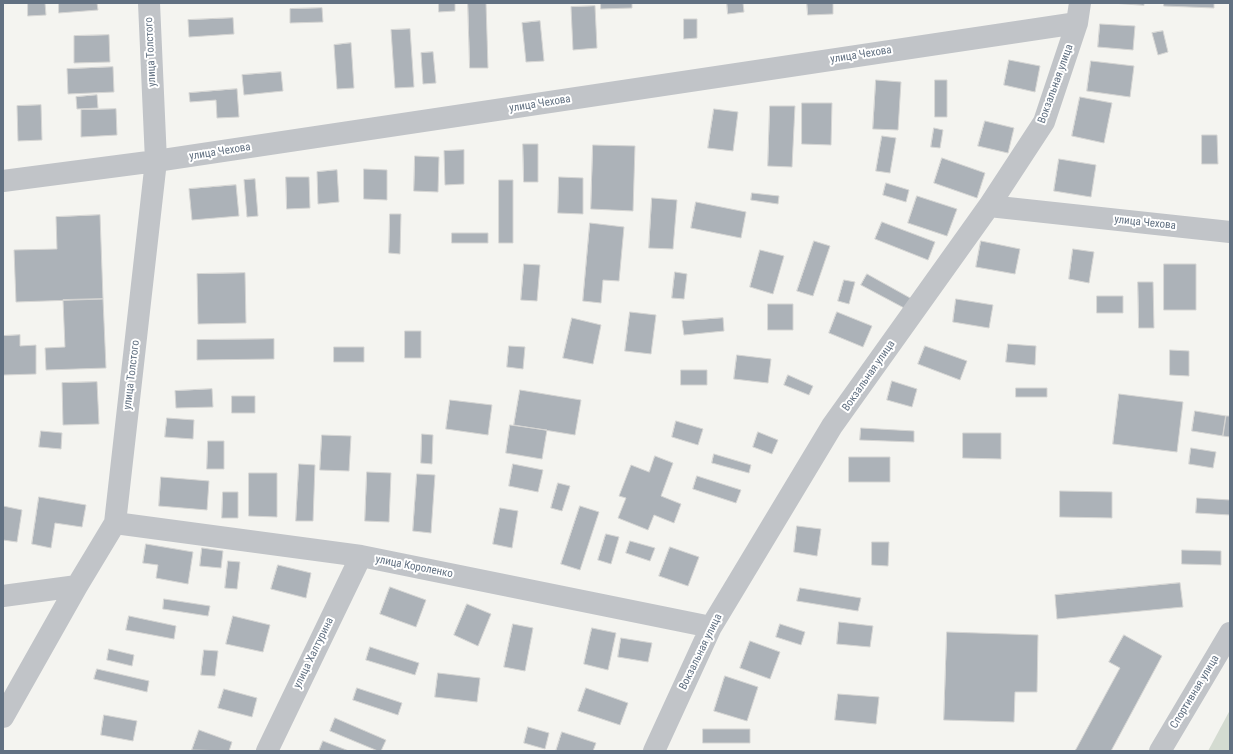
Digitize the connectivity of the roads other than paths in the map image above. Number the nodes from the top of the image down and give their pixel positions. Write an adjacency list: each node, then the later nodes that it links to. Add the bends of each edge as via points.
1 (149, 3): 3 (street, улица Толстого)
2 (1079, 13): 3 (street, улица Чехова); 5 (street, Вокзальная улица, via 1044,122)
3 (156, 162): 4 (street, улица Чехова); 7 (street, улица Толстого)
4 (3, 181)
5 (989, 206): 6 (street, улица Чехова); 11 (street, Вокзальная улица, via 832,426)
6 (1230, 232)
7 (115, 523): 8 (street, улица Короленко); 9 (street, улица Толстого)
8 (361, 556): 11 (street, улица Короленко); 14 (street, улица Халтурина)
9 (77, 586): 10 (street); 13 (street, улица Толстого)
10 (3, 596)
11 (711, 627): 15 (street, Вокзальная улица)
12 (1230, 633): 16 (street, Спортивная улица)
13 (3, 717)
14 (266, 751)
15 (654, 751)
16 (1160, 751)

